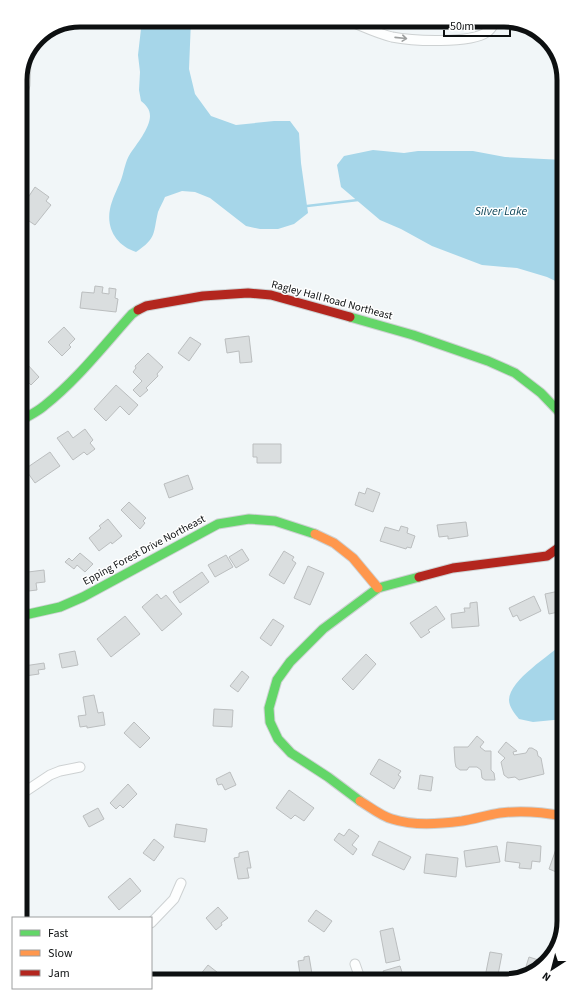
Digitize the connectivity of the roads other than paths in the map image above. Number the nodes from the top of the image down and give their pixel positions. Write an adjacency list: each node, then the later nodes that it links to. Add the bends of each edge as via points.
1 (373, 27): 2 (street, one-way to 2, via 392,37 424,40 461,40 480,36)
2 (491, 27)
3 (557, 410): 4 (street, Ragley Hall Road Northeast, via 516,373 488,361 335,312 271,295 248,293 203,296 146,306 132,314 61,391)
4 (27, 417)
5 (557, 549): 6 (street, via 547,556 453,568)
6 (378, 588): 7 (street, Epping Forest Drive Northeast, via 353,558 334,543 308,531 275,521 249,519 218,524 83,597 60,607); 10 (street, via 323,629 290,662 277,680 269,708 270,722 278,739 291,753 390,819 429,824 461,821 499,813 542,812)
7 (27, 614)
8 (80, 767): 9 (street, via 50,775)
9 (27, 790)
10 (557, 815)
11 (181, 883): 12 (street, via 174,900)
12 (152, 922)
13 (355, 964): 14 (street)
14 (358, 974)

